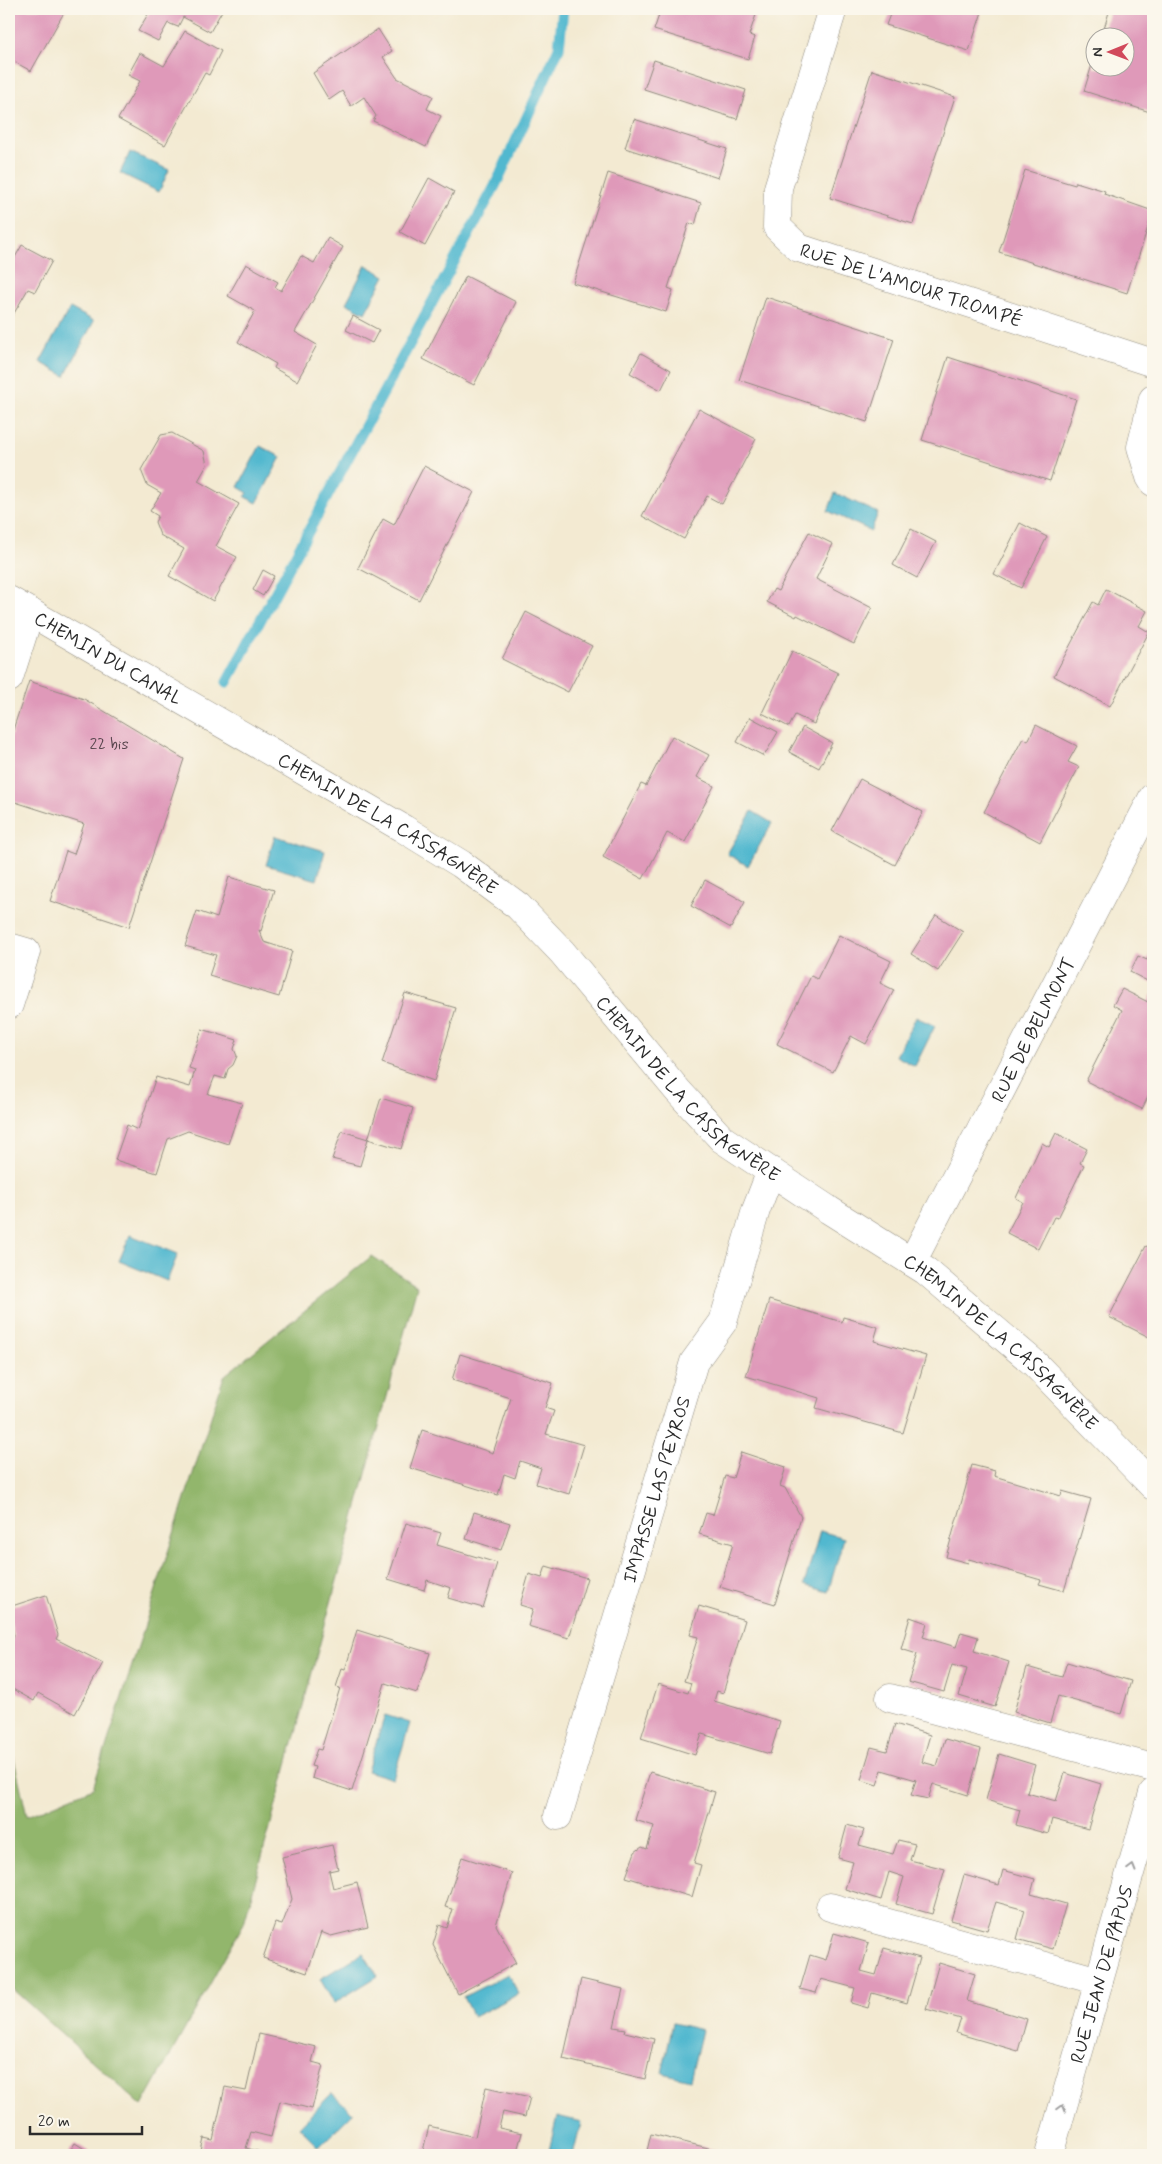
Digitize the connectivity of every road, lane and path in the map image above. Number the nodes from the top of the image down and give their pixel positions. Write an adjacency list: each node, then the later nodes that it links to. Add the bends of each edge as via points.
1 (833, 9): 2 (street, RUE DE L'AMOUR TROMPÉ, via 778,188 778,227 798,248)
2 (1153, 363)
3 (1153, 400): 4 (street, via 1141,447)
4 (1153, 482)
5 (19, 606): 6 (street); 7 (street, CHEMIN DU CANAL)
6 (9, 678)
7 (208, 716): 11 (street, CHEMIN DE LA CASSAGNÈRE, via 461,864 518,906 562,952 678,1091 722,1138)
8 (1153, 798): 12 (street, RUE DE BELMONT)
9 (9, 947): 10 (street, via 26,952)
10 (9, 1005)
11 (771, 1171): 12 (street, CHEMIN DE LA CASSAGNÈRE); 17 (street, IMPASSE LAS PEYROS, via 723,1322 694,1362)
12 (912, 1262): 13 (street, CHEMIN DE LA CASSAGNÈRE, via 1034,1363)
13 (1153, 1486)
14 (890, 1698): 15 (street)
15 (1153, 1768)
16 (1153, 1793): 19 (street, RUE JEAN DE PAPUS, one-way to 16)
17 (558, 1816)
18 (830, 1907): 19 (street)
19 (1099, 1981): 20 (street, RUE JEAN DE PAPUS, one-way to 19)
20 (1049, 2155)

